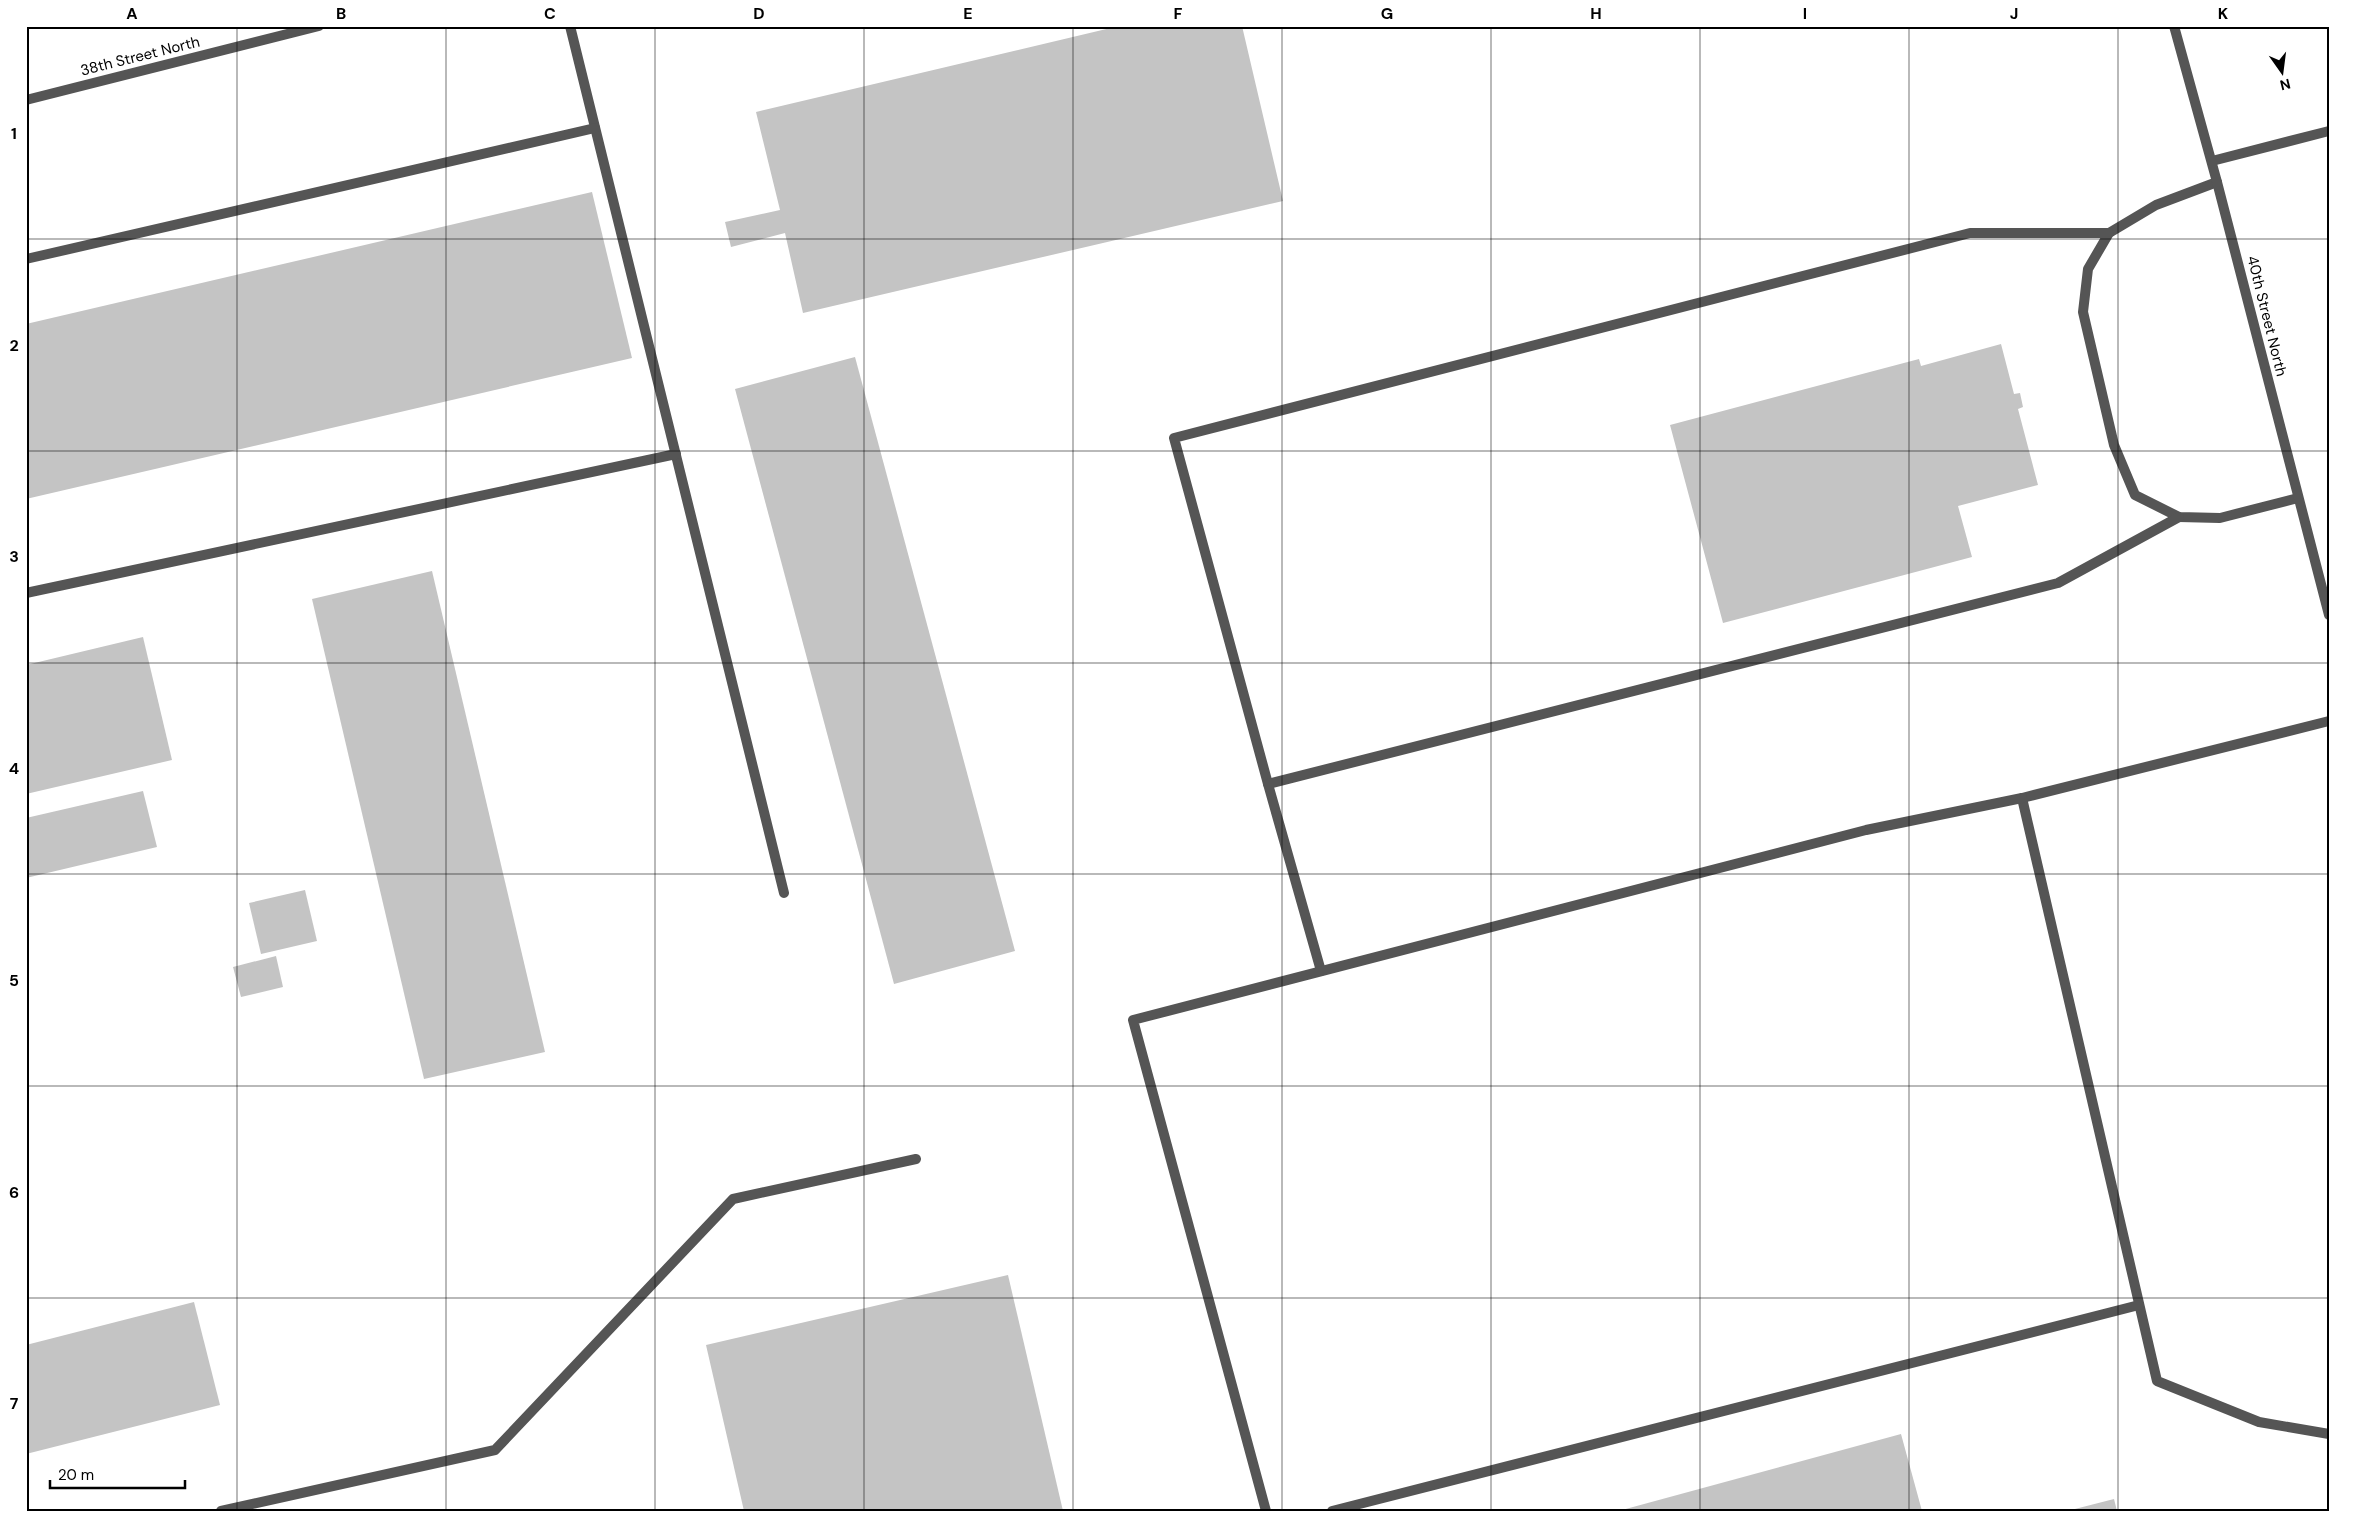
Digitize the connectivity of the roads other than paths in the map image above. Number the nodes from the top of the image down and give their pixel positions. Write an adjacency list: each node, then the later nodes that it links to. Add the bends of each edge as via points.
1 (319, 26): 4 (street, 38th Street North)
2 (570, 26): 5 (street)
3 (2174, 26): 7 (street, 40th Street North)
4 (26, 100)
5 (595, 128): 10 (street); 11 (street)
6 (2329, 132): 7 (street)
7 (2212, 161): 8 (street, 40th Street North)
8 (2217, 182): 9 (street, via 2156,206); 12 (street, 40th Street North)
9 (2109, 233): 13 (street, via 2088,269 2083,312 2114,445 2135,495); 17 (street, via 1970,233 1174,438)
10 (26, 259)
11 (676, 454): 14 (street); 19 (street)
12 (2298, 498): 13 (street, via 2220,518); 15 (street, 40th Street North)
13 (2179, 517): 17 (street, via 2058,584)
14 (26, 593)
15 (2329, 615)
16 (2329, 721): 18 (street)
17 (1268, 784): 20 (street)
18 (2022, 798): 20 (street, via 1866,830); 22 (street)
19 (784, 893)
20 (1321, 972): 25 (street, via 1133,1020)
21 (916, 1159): 24 (street, via 733,1199 495,1450)
22 (2138, 1304): 23 (street, via 2157,1381 2259,1422); 26 (street)
23 (2329, 1434)
24 (220, 1511)
25 (1266, 1511)
26 (1332, 1511)

